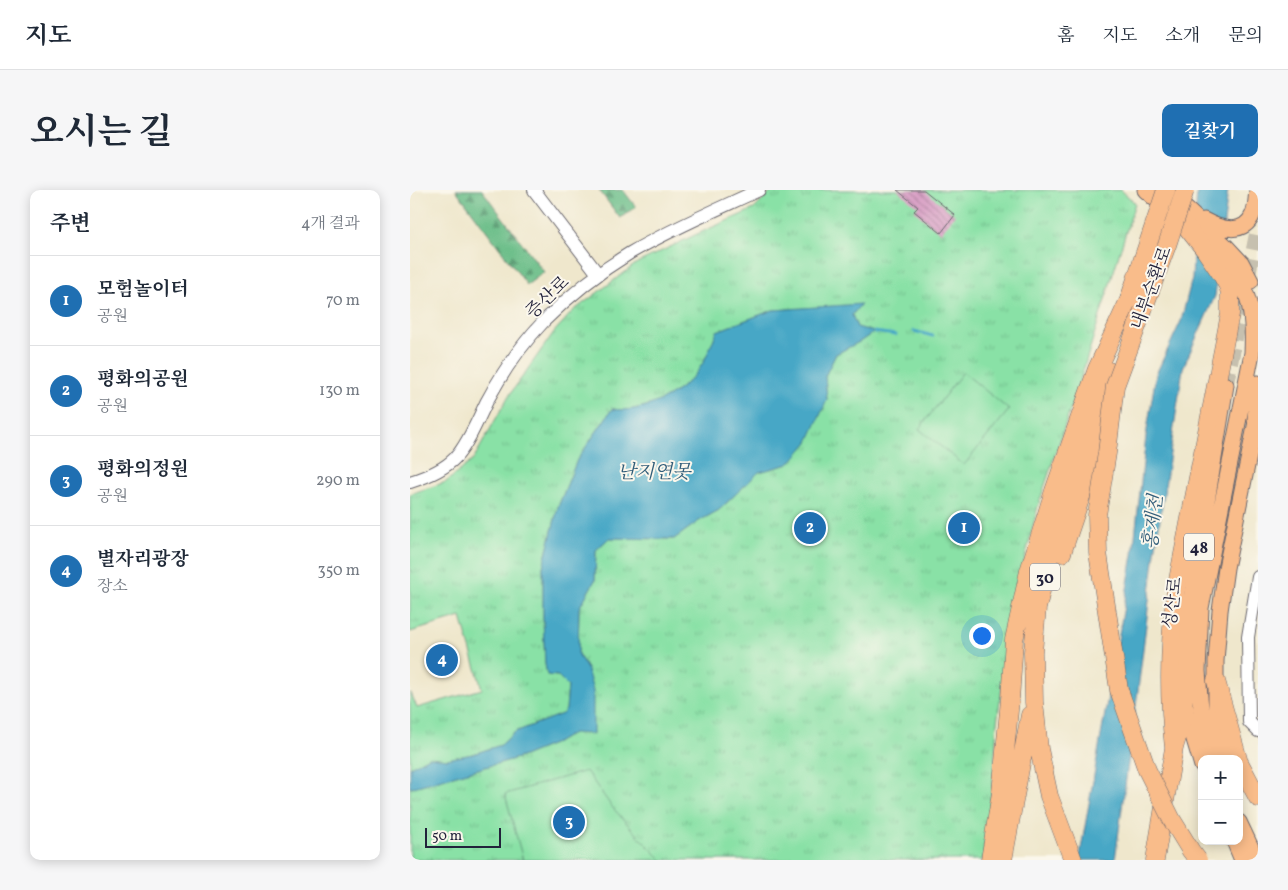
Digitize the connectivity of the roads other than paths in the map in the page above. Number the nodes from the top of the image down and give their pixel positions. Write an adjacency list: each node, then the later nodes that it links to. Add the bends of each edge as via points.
1 (534, 190): 8 (street)
2 (759, 190): 8 (street, 증산로, via 656,239)
3 (1145, 190): 7 (main road, bridge)
4 (1166, 190): 7 (main road); 11 (highway, 내부순환로 / 30, bridge)
5 (1185, 190): 13 (highway, 내부순환로, bridge)
6 (1257, 190): 7 (main road, via 1253,214 1248,222 1234,230)
7 (1185, 217): 9 (highway, via 1216,266); 9 (main road, via 1211,231)
8 (598, 274): 17 (street, 증산로, via 543,322 517,354 456,457 445,466)
9 (1235, 274): 10 (main road, via 1252,283); 22 (highway, via 1176,590 1170,662); 24 (main road, via 1248,299 1253,326 1252,353 1202,594 1198,671)
10 (1258, 296)
11 (1129, 300): 31 (highway, via 1097,369 1029,571 1014,640 1000,792); 33 (highway, 30, via 1053,540 1037,608 1033,652 1039,749 1049,796)
12 (1258, 383): 16 (main road)
13 (1115, 386): 32 (highway, bridge, via 1062,555); 35 (highway, bridge, via 1097,515 1098,553 1119,690 1147,770 1172,820)
14 (1226, 386): 20 (main road, 성산로 / 48, via 1187,623)
15 (1258, 412): 16 (main road, 48)
16 (1253, 439): 19 (main road, 48, via 1226,568)
17 (410, 482)
18 (1258, 580): 21 (street, via 1248,637 1249,722)
19 (1216, 681): 25 (main road, 48, via 1216,717); 26 (highway)
20 (1184, 709): 22 (highway); 23 (main road, 성산로 / 48)
21 (1258, 731)
22 (1174, 748): 34 (highway)
23 (1199, 755)
24 (1209, 755)
25 (1224, 755)
26 (1237, 755)
27 (1243, 770): 28 (highway)
28 (1258, 798)
29 (1243, 830): 37 (main road)
30 (1236, 845): 36 (main road)
31 (990, 860)
32 (1003, 860)
33 (1072, 860)
34 (1155, 860)
35 (1198, 860)
36 (1242, 860)
37 (1257, 860)

